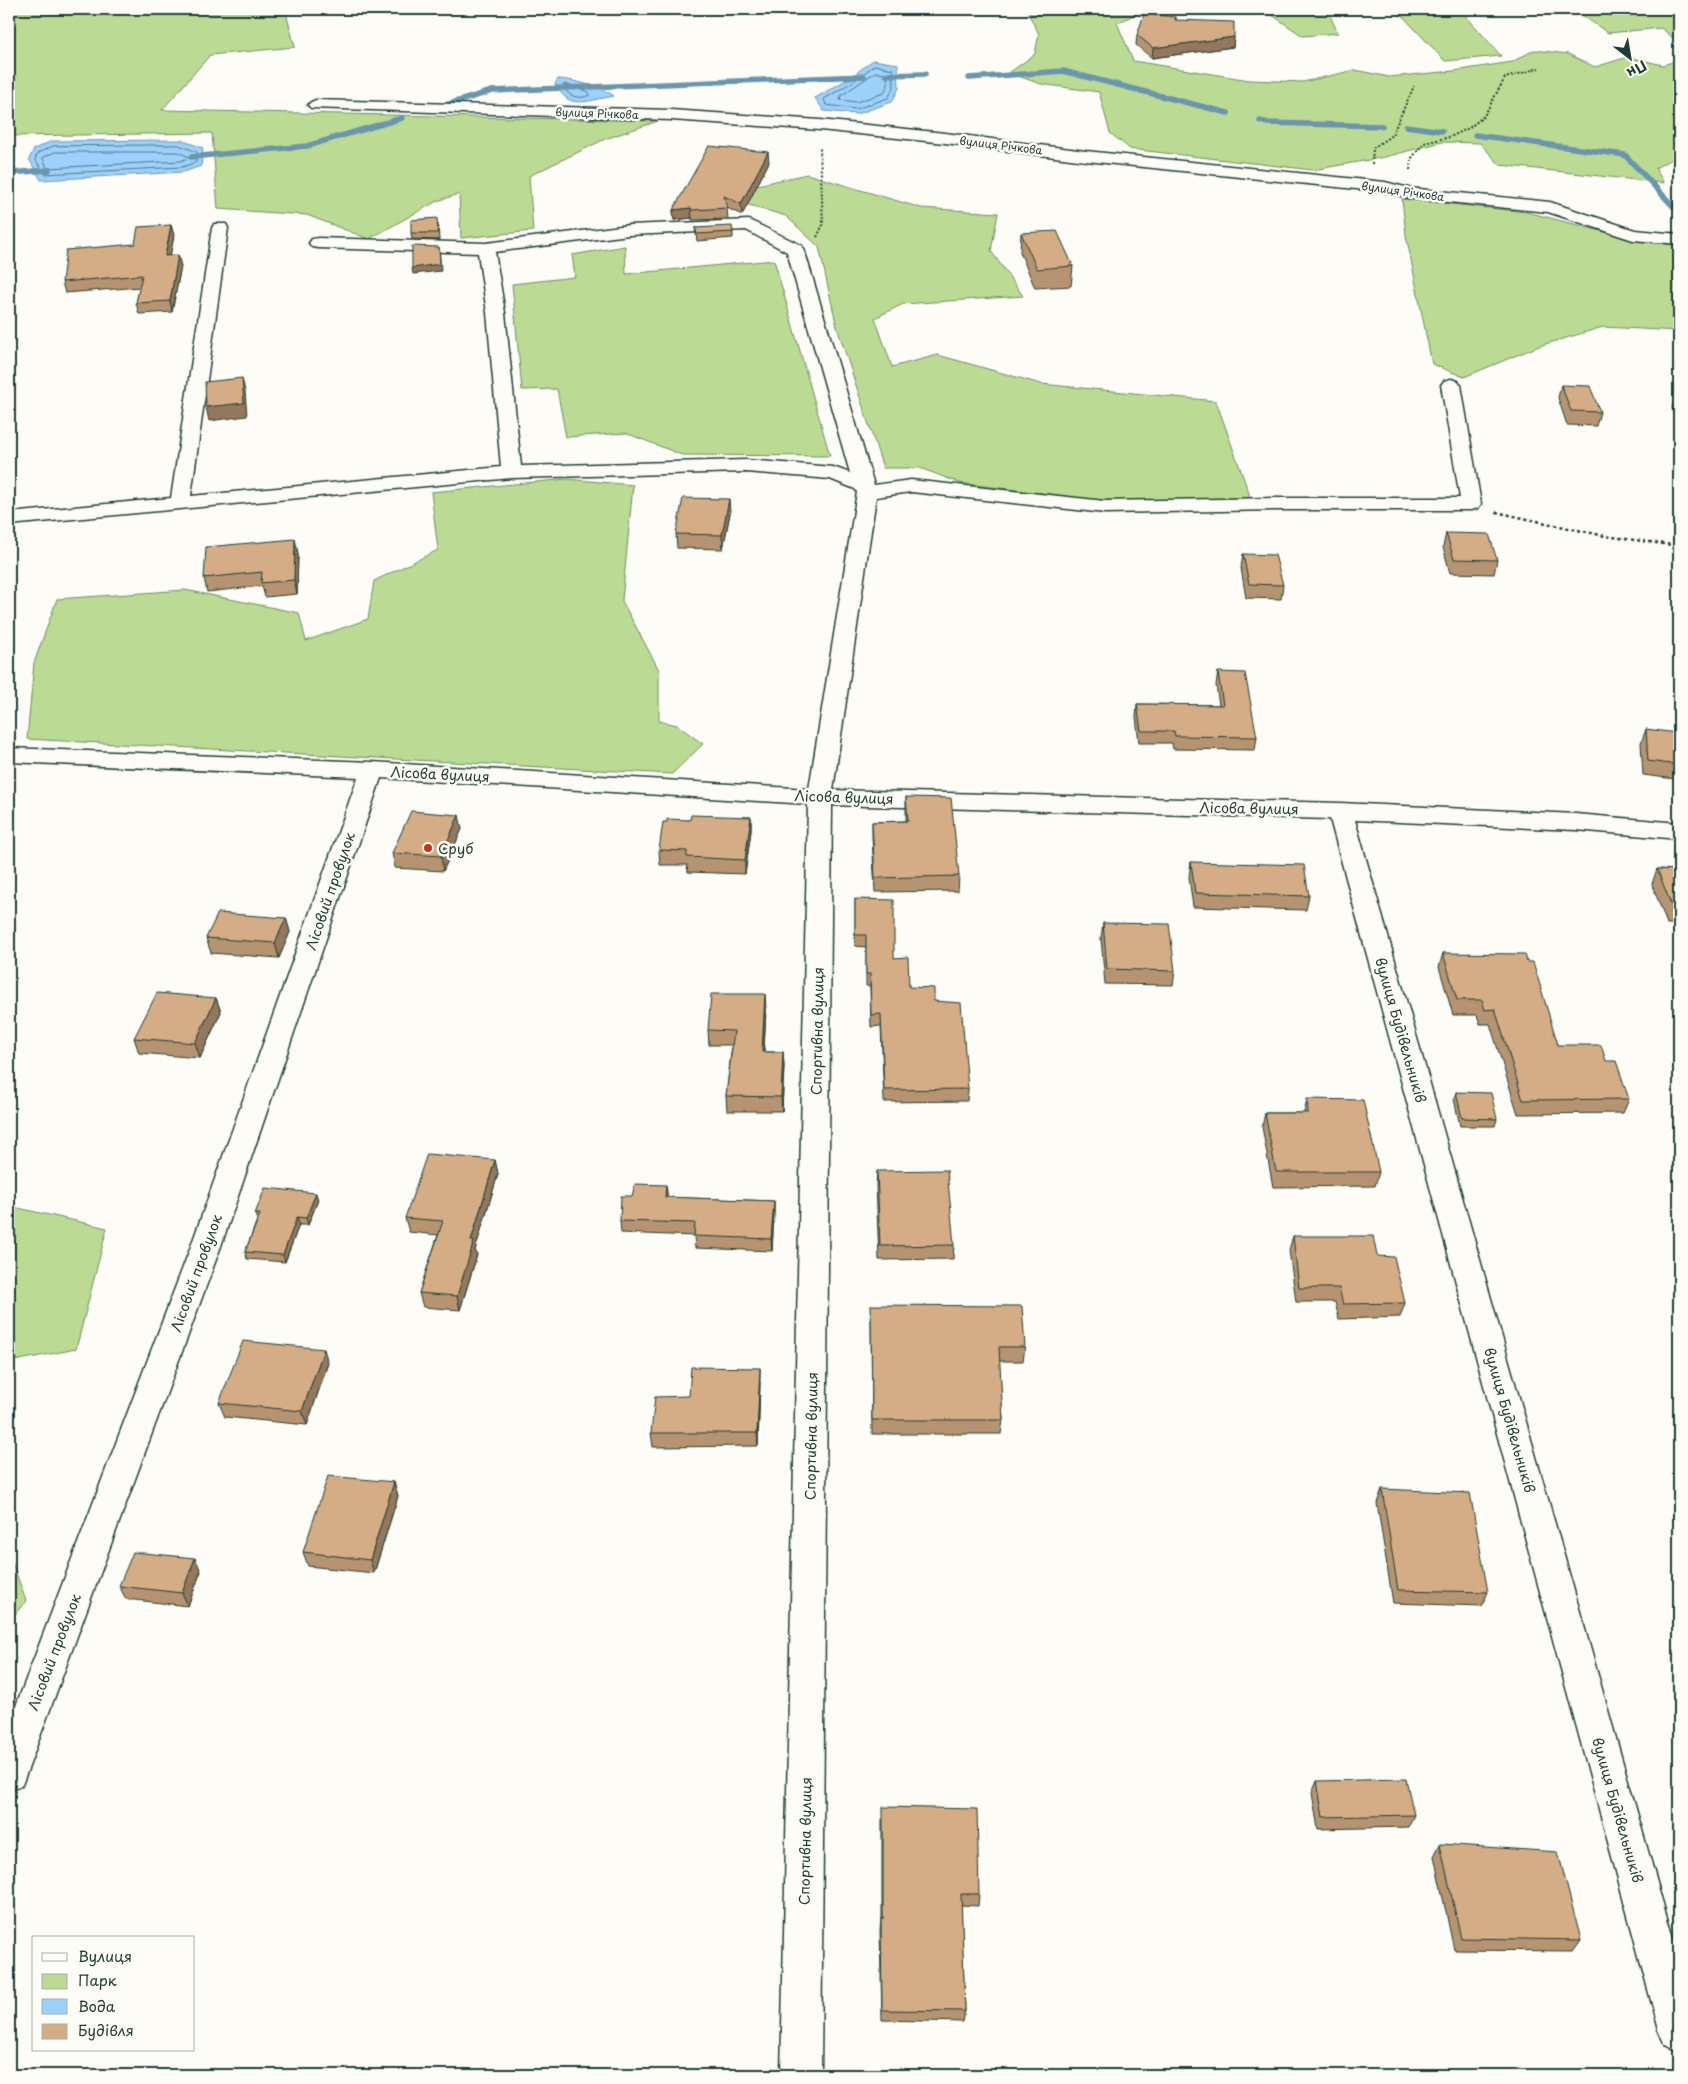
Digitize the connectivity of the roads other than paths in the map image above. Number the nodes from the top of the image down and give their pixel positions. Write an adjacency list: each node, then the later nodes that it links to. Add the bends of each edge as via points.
1 (316, 105): 3 (street, вулиця Річкова, via 671,115 820,124 1550,207 1633,235)
2 (220, 228): 9 (street)
3 (1679, 239)
4 (318, 243): 5 (street)
5 (486, 248): 7 (street); 8 (street, via 629,230 749,225 795,249)
6 (1451, 385): 8 (street, via 1471,504 1105,507 911,486)
7 (512, 472): 8 (street, via 746,466 833,472); 9 (street)
8 (865, 488): 13 (street, Спортивна вулиця)
9 (180, 503): 10 (street)
10 (9, 519)
11 (9, 754): 12 (street, Лісова вулиця)
12 (372, 770): 13 (street, Лісова вулиця); 16 (street, Лісовий провулок, via 206,1246)
13 (820, 797): 14 (street, Лісова вулиця); 18 (street, Спортивна вулиця)
14 (1340, 810): 15 (street, Лісова вулиця, via 1576,822); 17 (street, вулиця Будівельників)
15 (1679, 831)
16 (9, 1772)
17 (1679, 2030)
18 (802, 2075)

